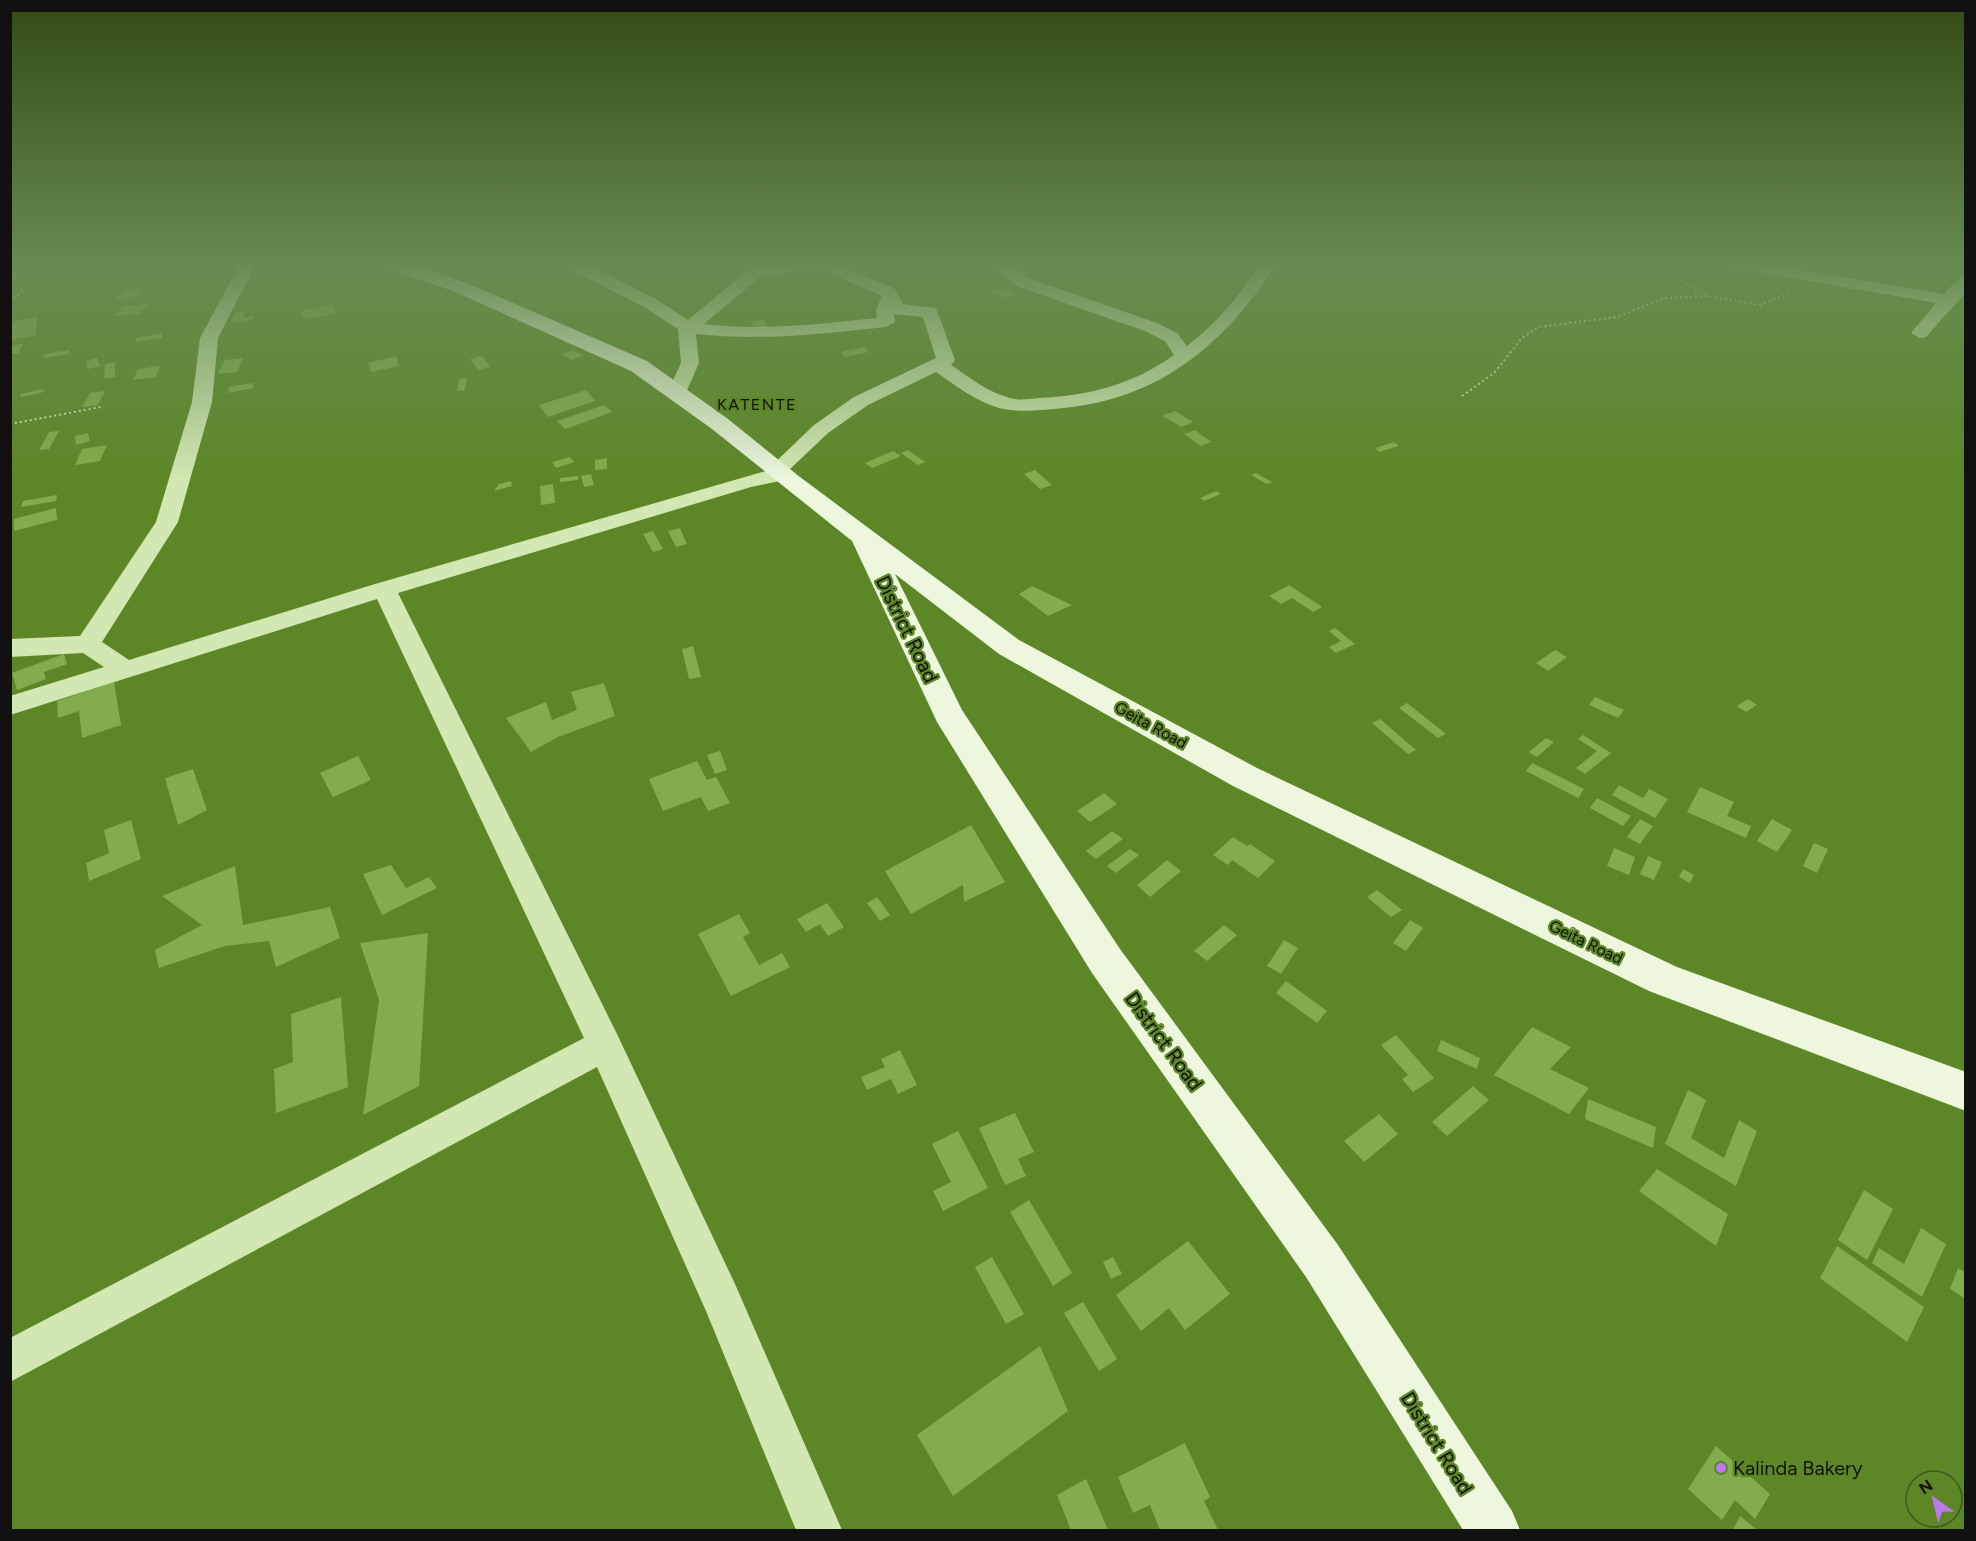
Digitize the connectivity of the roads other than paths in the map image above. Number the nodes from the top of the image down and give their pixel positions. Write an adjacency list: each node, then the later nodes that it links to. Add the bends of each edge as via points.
1 (210, 336): 13 (street, via 202,402 167,522)
2 (572, 336): 9 (main road, Geita Road, via 639,366)
3 (687, 336): 9 (street, via 690,363)
4 (938, 336): 8 (street, via 946,360)
5 (1169, 336): 7 (street)
6 (1210, 336): 7 (street)
7 (1185, 357): 8 (street, via 1140,385 1071,403 1007,404 987,397)
8 (937, 364): 10 (street, via 861,401 821,429)
9 (677, 393): 10 (main road, Geita Road)
10 (778, 472): 11 (main road, Geita Road); 12 (street)
11 (862, 536): 18 (main road, Geita Road, via 1009,647 1245,777 1663,979); 21 (main road, District Road, via 948,714 1106,961 1322,1261)
12 (384, 589): 15 (street); 17 (street)
13 (88, 644): 14 (street); 15 (street)
14 (10, 648)
15 (126, 670): 16 (street)
16 (10, 706)
17 (605, 1045): 19 (street); 20 (street, via 721,1298)
18 (1965, 1092)
19 (10, 1361)
20 (819, 1530)
21 (1493, 1530)

